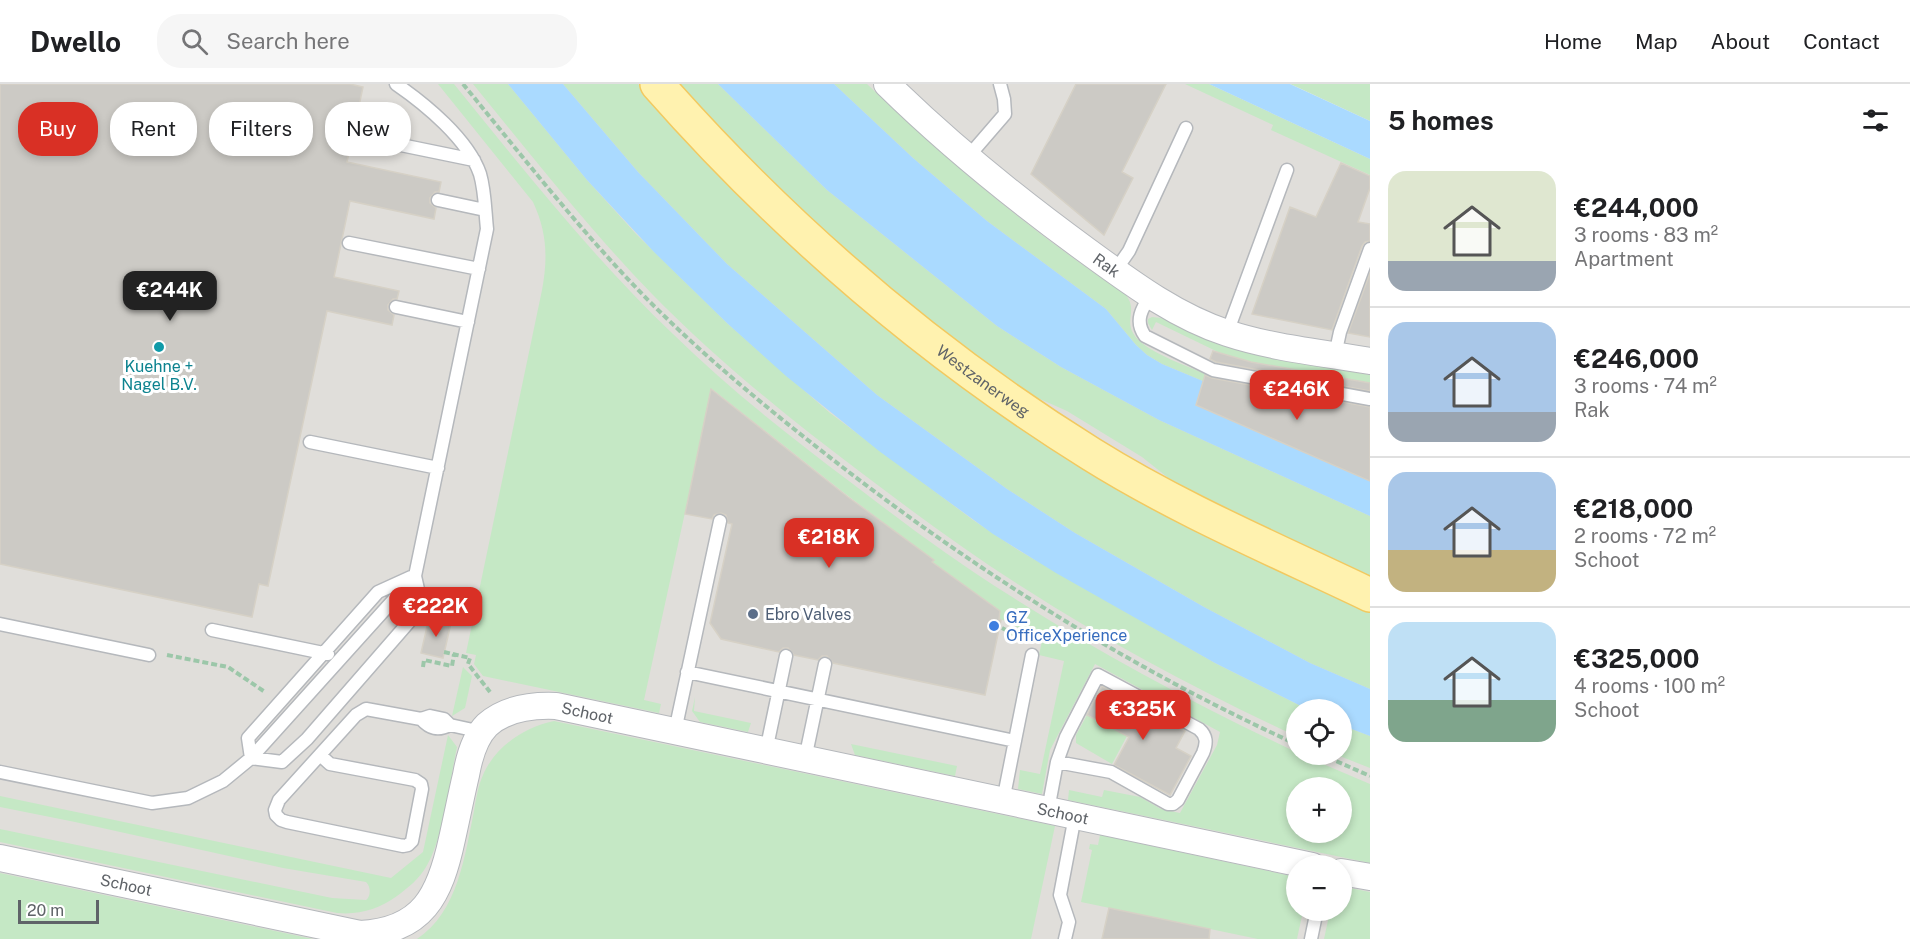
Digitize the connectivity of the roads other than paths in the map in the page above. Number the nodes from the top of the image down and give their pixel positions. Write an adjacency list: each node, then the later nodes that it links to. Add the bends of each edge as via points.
1 (396, 84): 8 (lane, via 434,112)
2 (657, 84): 27 (main road, Westzanerweg, via 746,180 808,239 871,294 988,384 1091,454 1175,501)
3 (887, 84): 7 (street, Rak)
4 (1000, 84): 7 (lane, via 1005,114)
5 (1186, 128): 15 (lane, via 1129,251)
6 (411, 147): 8 (lane)
7 (967, 158): 15 (street, Rak)
8 (474, 160): 11 (lane)
9 (1287, 170): 19 (lane)
10 (438, 200): 11 (lane)
11 (485, 210): 14 (lane, via 487,228)
12 (349, 243): 14 (lane)
13 (1370, 249): 20 (lane)
14 (478, 269): 18 (lane)
15 (1115, 271): 16 (street, Rak)
16 (1151, 295): 19 (street, Rak, via 1186,316); 22 (lane, via 1139,316 1141,331 1200,365 1227,374)
17 (396, 307): 18 (lane)
18 (468, 322): 24 (lane)
19 (1227, 333): 20 (street, Rak)
20 (1335, 355): 21 (street, Rak)
21 (1370, 361)
22 (1370, 399)
23 (310, 442): 24 (lane)
24 (438, 468): 26 (lane)
25 (720, 521): 36 (lane)
26 (415, 576): 30 (lane, via 378,592); 34 (lane); 44 (lane, via 422,607 307,739 282,762)
27 (1370, 595)
28 (0, 624): 31 (lane)
29 (212, 630): 30 (lane)
30 (324, 654): 34 (lane); 44 (lane, via 248,738)
31 (149, 655)
32 (1032, 655): 41 (lane)
33 (786, 656): 37 (lane)
34 (342, 657): 44 (lane)
35 (825, 664): 38 (lane)
36 (687, 672): 37 (lane); 39 (lane)
37 (778, 691): 38 (lane); 42 (lane)
38 (818, 700): 41 (lane); 45 (lane)
39 (675, 731): 40 (street, Schoot, via 556,706 525,706 506,713); 42 (street, Schoot)
40 (482, 732): 43 (lane, via 450,725 442,729 427,726 421,719 360,711); 51 (street, Schoot, via 470,757 447,864 433,897 410,921 395,929 360,934)
41 (1015, 741): 48 (lane)
42 (766, 751): 45 (street, Schoot)
43 (320, 755): 43 (lane, via 276,805 276,815 281,820 408,845 413,836 421,784 330,764)
44 (251, 758): 47 (lane, via 223,781 188,798 152,803)
45 (805, 759): 48 (street, Schoot)
46 (1057, 762): 46 (lane, via 1098,675 1198,729 1205,738 1203,753 1173,804 1111,772); 49 (lane)
47 (0, 772)
48 (1003, 801): 49 (street, Schoot)
49 (1048, 810): 50 (street, Schoot)
50 (1075, 816): 52 (street, Schoot); 56 (lane, via 1060,896 1069,922)
51 (0, 858)
52 (1286, 861)
53 (1352, 874): 54 (street)
54 (1370, 877)
55 (1315, 921): 57 (lane)
56 (1065, 939)
57 (1311, 939)

